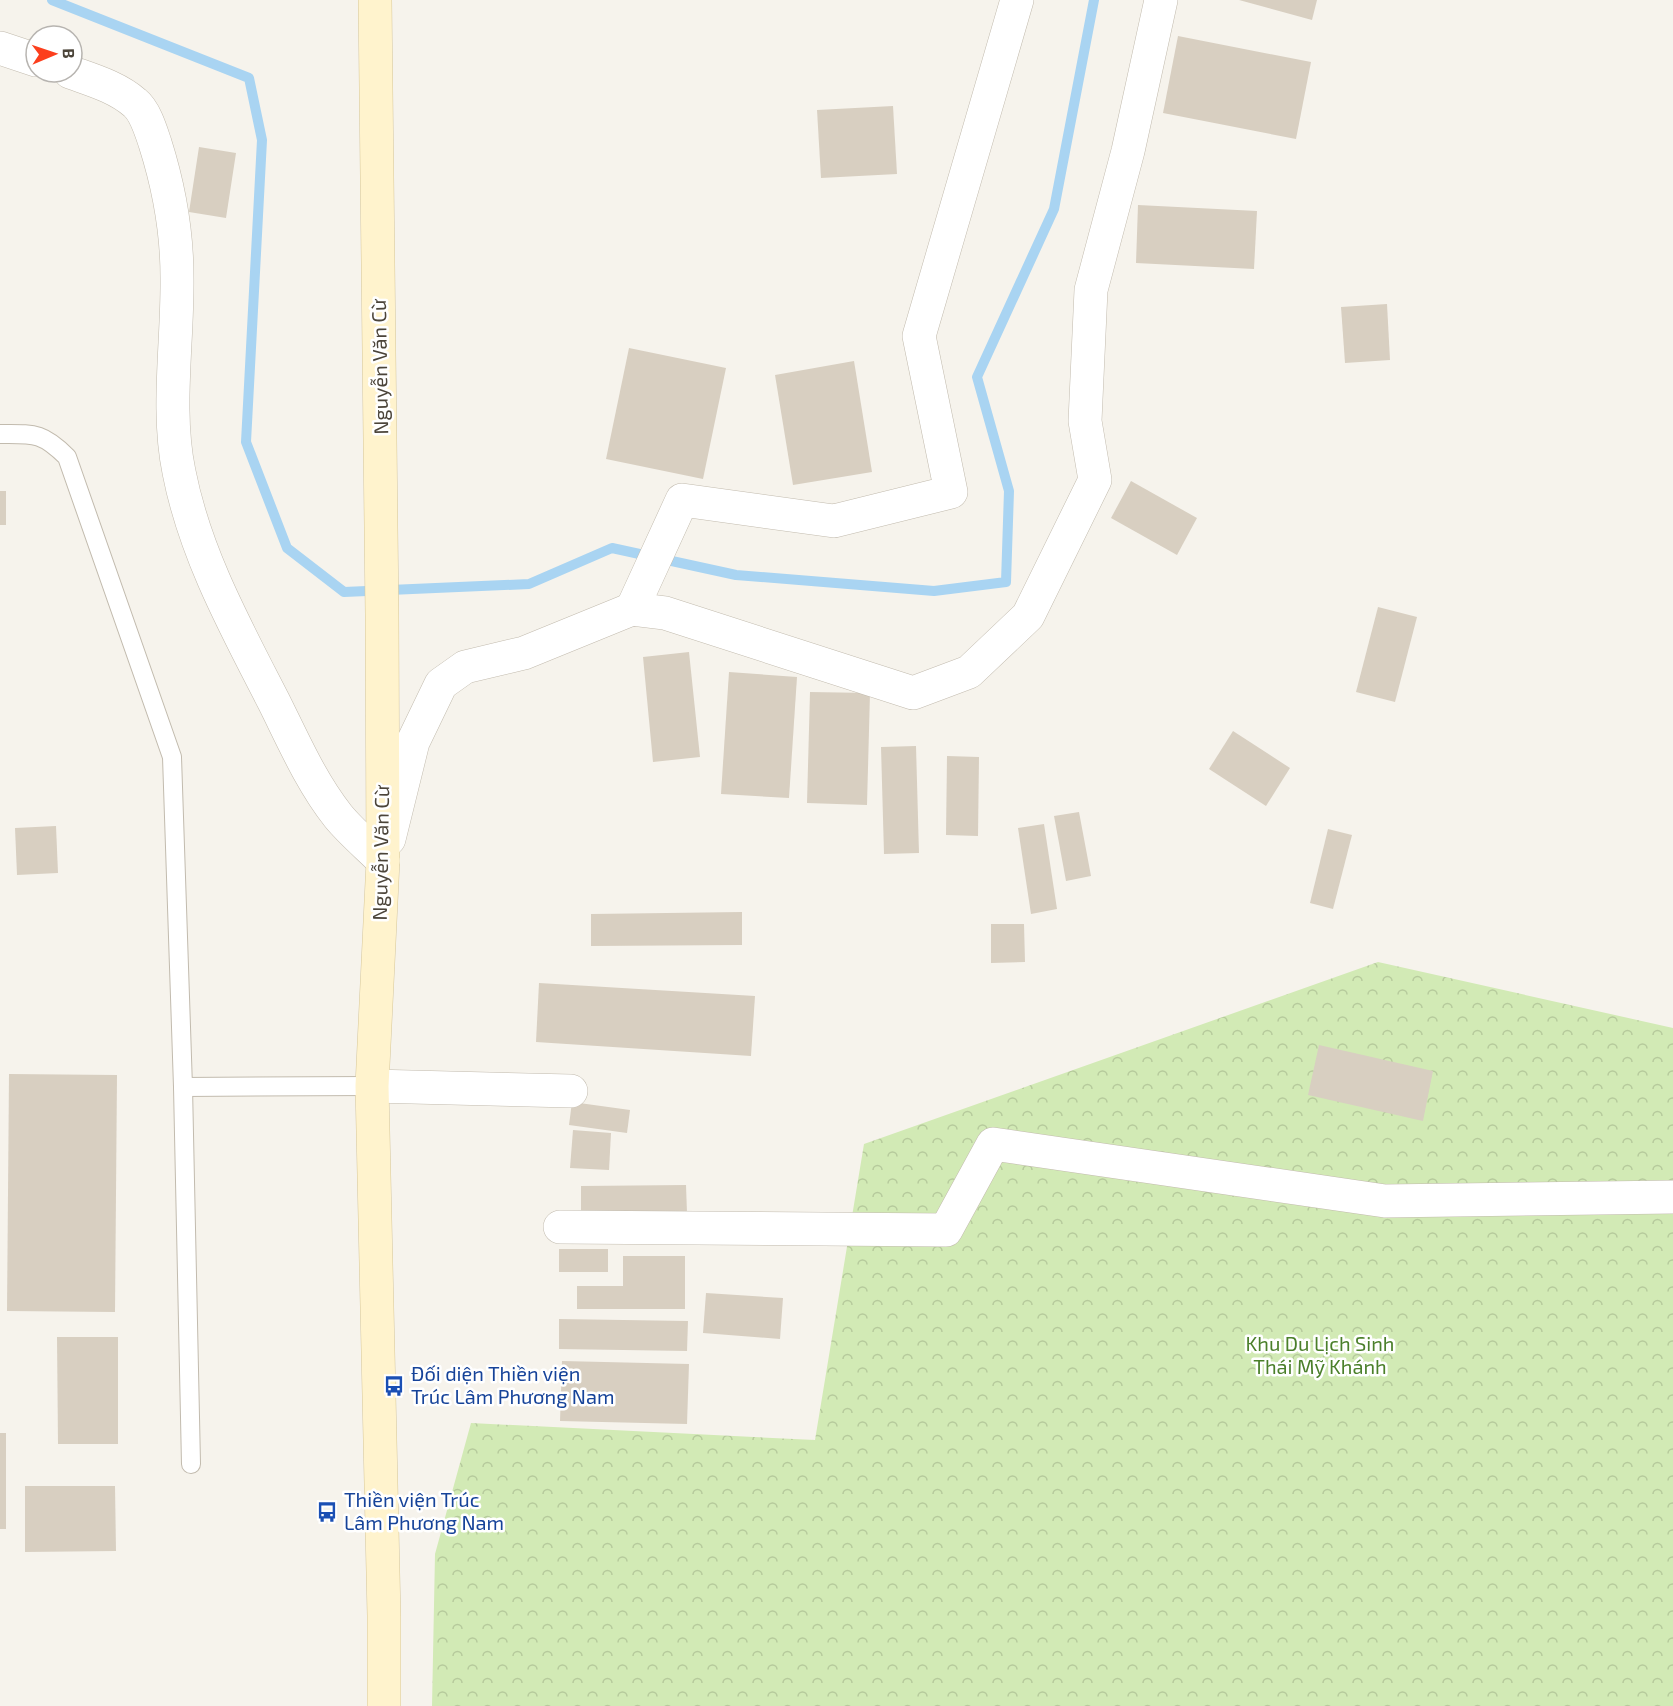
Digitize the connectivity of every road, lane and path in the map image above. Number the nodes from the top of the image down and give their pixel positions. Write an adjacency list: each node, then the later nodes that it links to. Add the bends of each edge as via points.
1 (375, 0): 9 (main road, Nguyễn Văn Cừ)
2 (1017, 0): 8 (street, via 918,336 951,492 834,521 682,500)
3 (1161, 0): 8 (street, via 1128,151 1091,290 1085,420 1095,480 1028,616 969,672 913,693 665,613)
4 (0, 48): 5 (street)
5 (24, 56)
6 (84, 78): 9 (street, via 118,91 137,104 160,160 177,266 175,438 179,471 200,547 311,777 339,817)
7 (0, 435): 11 (lane, via 33,434 51,442 67,457 172,757)
8 (632, 609): 9 (street, via 524,653 465,667 441,684 413,742)
9 (383, 861): 10 (main road, Nguyễn Văn Cừ)
10 (372, 1086): 11 (lane); 12 (street); 16 (main road, Nguyễn Văn Cừ)
11 (183, 1087): 15 (lane)
12 (571, 1091)
13 (1673, 1197): 14 (street, via 1385,1201 993,1144 946,1230)
14 (560, 1227)
15 (190, 1464)
16 (384, 1706)

